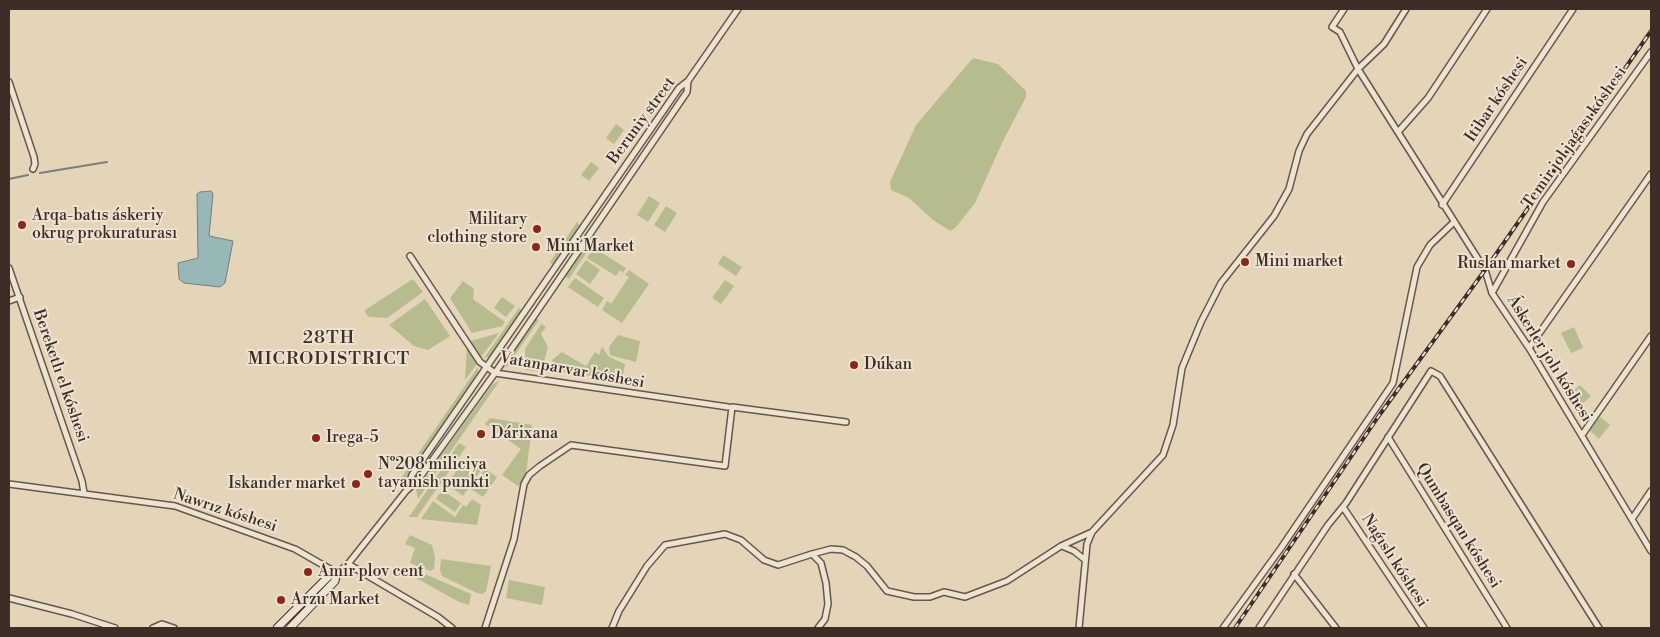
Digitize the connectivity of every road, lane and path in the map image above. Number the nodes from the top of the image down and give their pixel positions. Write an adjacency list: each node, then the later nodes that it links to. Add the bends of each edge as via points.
1 (738, 9): 8 (street)
2 (1344, 9): 7 (street, Áskerler jolı kóshesi, via 1332,27 1340,32)
3 (1406, 9): 7 (street, via 1384,44)
4 (1487, 9): 10 (street, via 1428,98)
5 (1573, 9): 15 (street, Itibar kóshesi)
6 (1651, 52): 19 (street, Temir jol jaǵası kóshesi, via 1543,202)
7 (1358, 69): 10 (street, Áskerler jolı kóshesi); 36 (street, via 1307,134 1289,188 1274,216 1221,283 1201,322 1182,368 1173,425 1163,455)
8 (688, 81): 11 (street, Beruniy street, via 679,88); 13 (street, Beruniy street, via 687,92)
9 (9, 82): 12 (street, via 34,157 35,167)
10 (1398, 132): 15 (street, Áskerler jolı kóshesi)
11 (625, 168): 13 (street); 24 (street, Beruniy street)
12 (32, 169)
13 (632, 172): 25 (street, Beruniy street)
14 (1651, 174): 23 (street)
15 (1442, 205): 16 (street, Áskerler jolı kóshesi)
16 (1454, 222): 19 (street, Áskerler jolı kóshesi, via 1485,270); 57 (street, via 1430,245 1417,267 1393,383 1282,548)
17 (410, 256): 24 (street, Vatanparvar kóshesi, via 480,362)
18 (9, 268): 20 (street, Bereketlı el kóshesi)
19 (1492, 293): 23 (street, Áskerler jolı kóshesi)
20 (20, 297): 21 (street); 33 (street, Bereketlı el kóshesi)
21 (9, 302)
22 (1651, 336): 28 (street)
23 (1529, 348): 28 (street, Áskerler jolı kóshesi)
24 (488, 368): 25 (street, Vatanparvar kóshesi); 31 (street, Beruniy street, via 412,476)
25 (495, 373): 26 (street, Vatanparvar kóshesi); 31 (street, Beruniy street, via 418,480)
26 (730, 407): 27 (street, Vatanparvar kóshesi); 52 (street, via 725,466 571,445 529,475 524,484 514,539)
27 (846, 422)
28 (1582, 436): 35 (street, Áskerler jolı kóshesi)
29 (1388, 437): 34 (street); 61 (street, Qumbasqan kóshesi); 62 (street, via 1431,372 1440,376)
30 (9, 484): 33 (street, Nawrız kóshesi)
31 (406, 491): 41 (street)
32 (1651, 491): 35 (street)
33 (84, 493): 42 (street, Nawrız kóshesi, via 175,506 296,549)
34 (1343, 507): 43 (street); 60 (street, Naǵıslı kóshesi)
35 (1632, 519): 38 (street, Áskerler jolı kóshesi)
36 (1092, 532): 37 (street); 40 (street)
37 (1061, 546): 39 (street, via 1008,581 964,597 944,592 930,597 914,597 887,591 856,556 831,549); 40 (street)
38 (1651, 551)
39 (812, 554): 45 (street, via 824,572 828,604); 53 (street, via 778,565 764,560 741,540 725,534 665,545 647,566)
40 (1084, 559): 56 (street)
41 (348, 564): 42 (street); 51 (street)
42 (337, 573): 49 (street, via 329,576); 50 (street, via 335,582)
43 (1294, 574): 58 (street); 59 (street)
44 (9, 598): 46 (street)
45 (825, 619): 54 (street); 55 (street)
46 (115, 628)
47 (154, 628): 48 (street, via 162,624)
48 (174, 628)
49 (277, 628)
50 (290, 628)
51 (452, 628)
52 (485, 628)
53 (612, 628)
54 (818, 628)
55 (825, 628)
56 (1079, 628)
57 (1223, 628)
58 (1259, 628)
59 (1336, 628)
60 (1424, 628)
61 (1507, 628)
62 (1599, 628)

